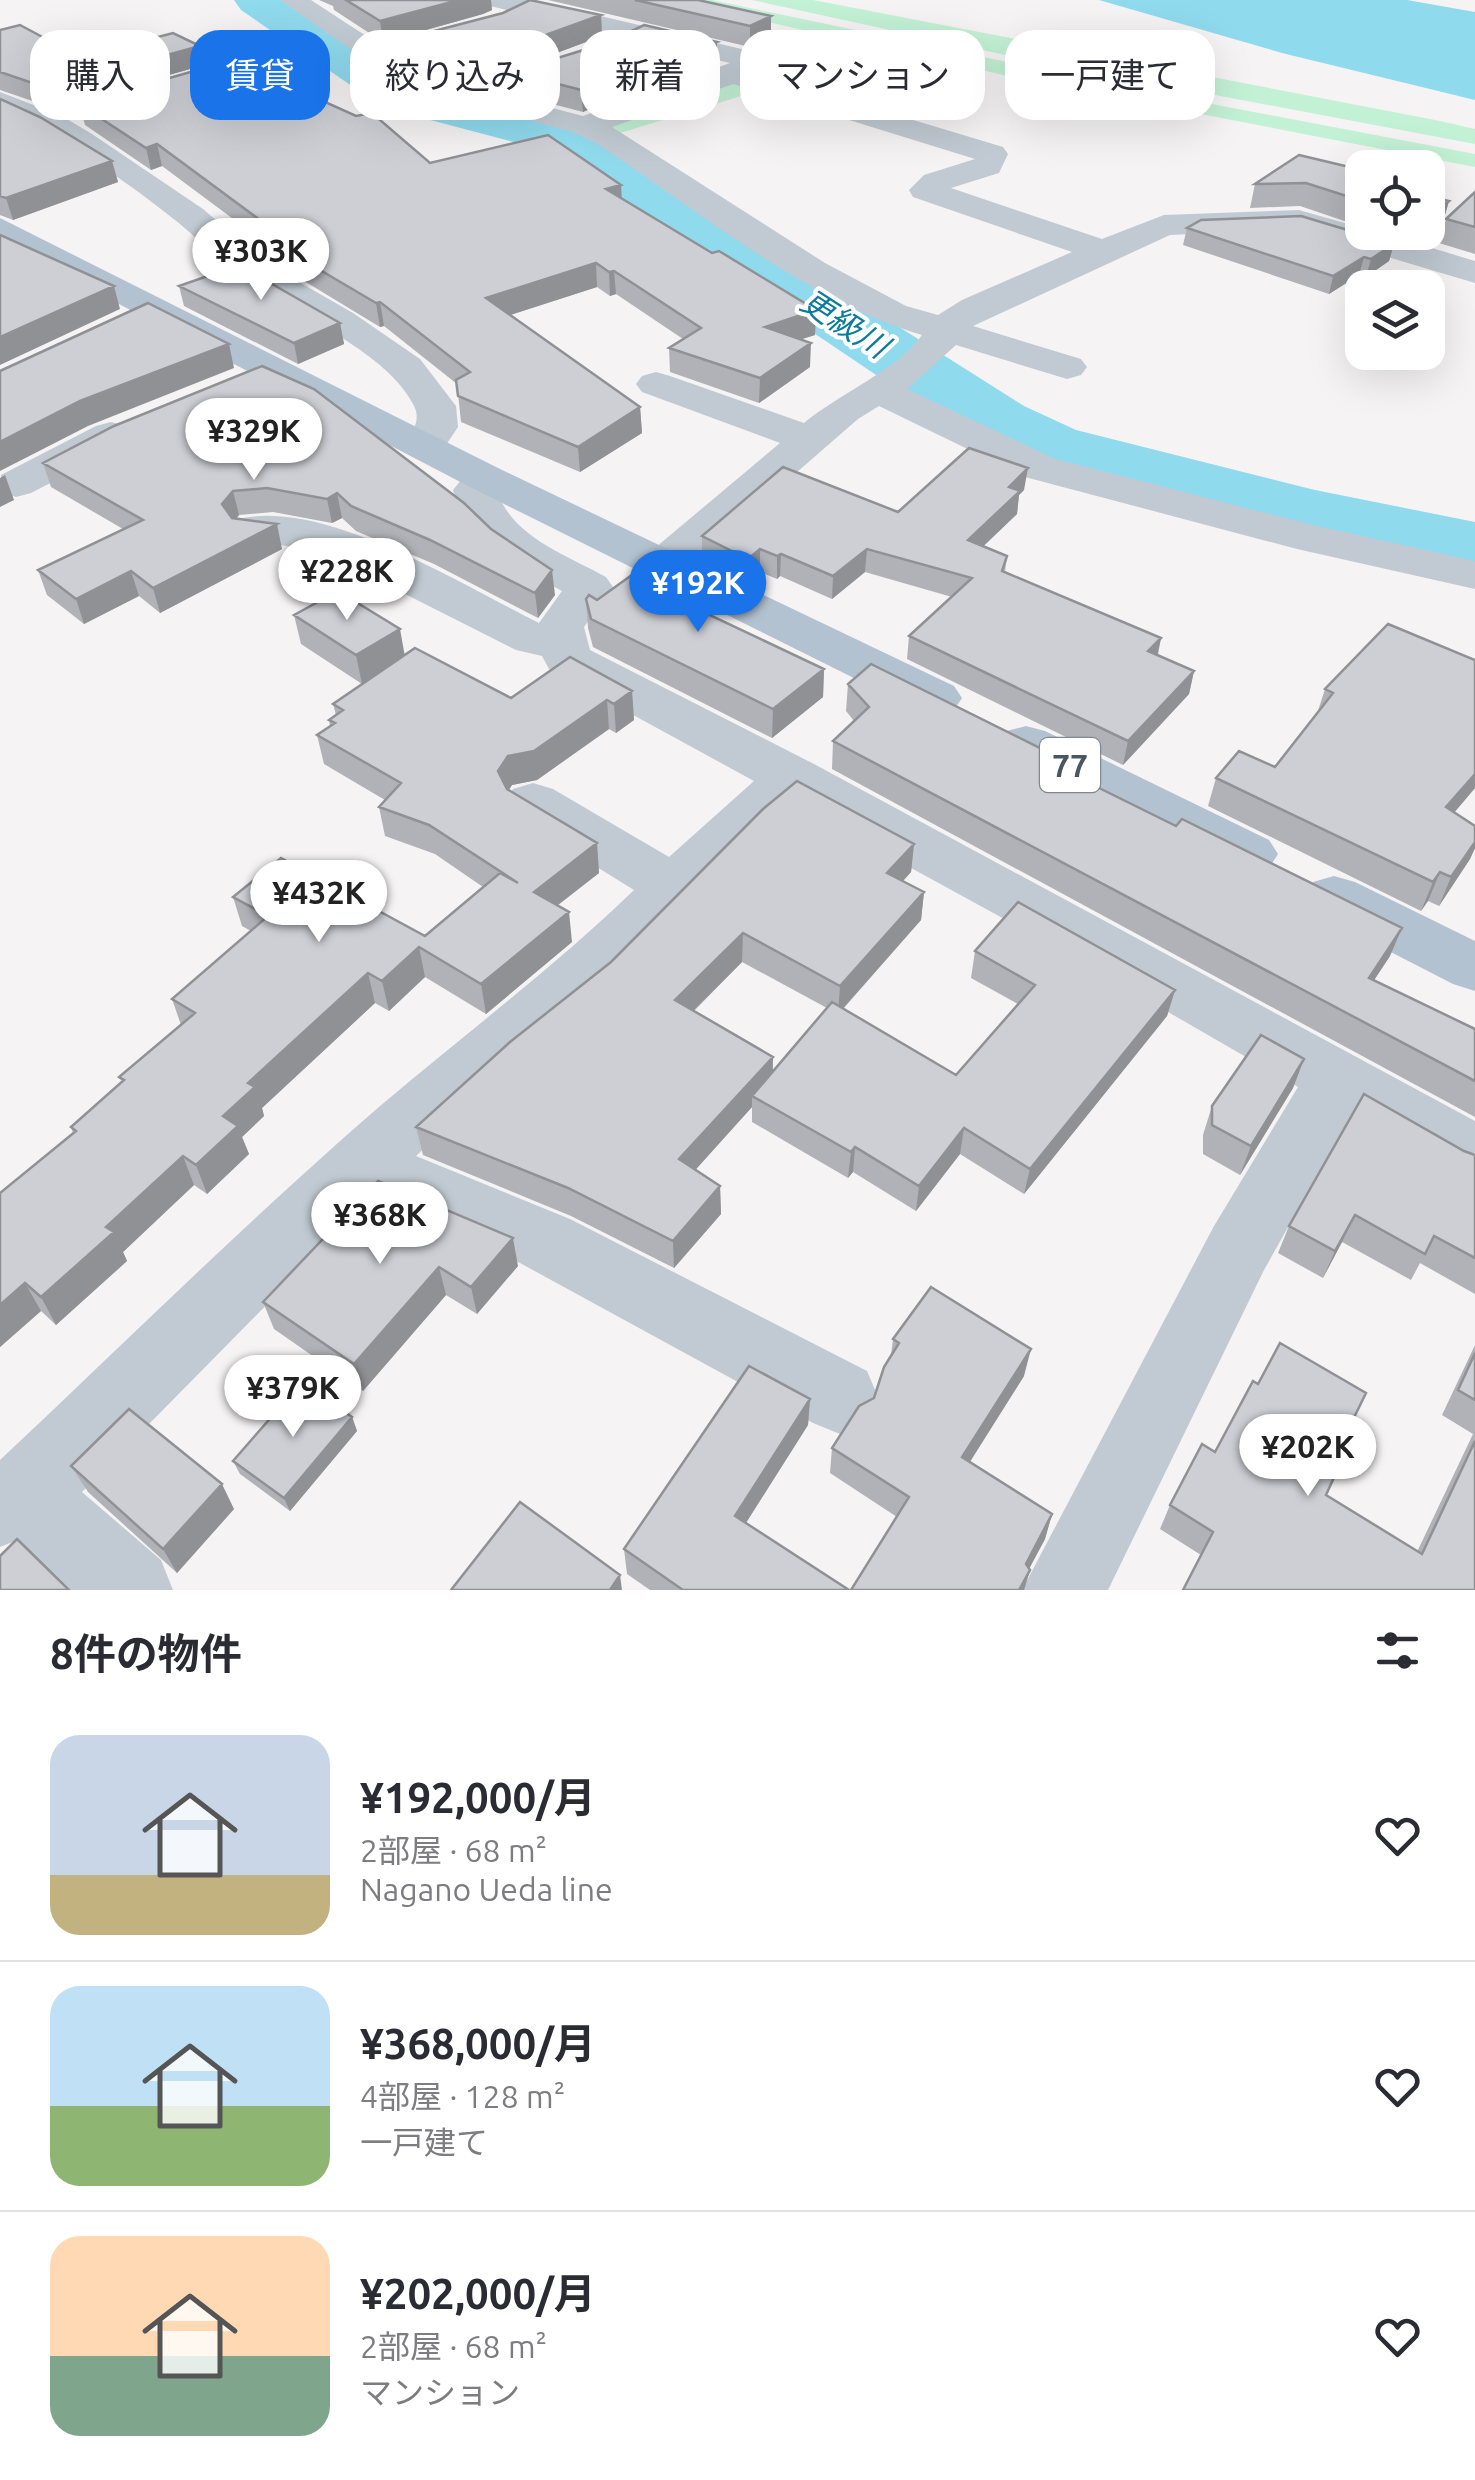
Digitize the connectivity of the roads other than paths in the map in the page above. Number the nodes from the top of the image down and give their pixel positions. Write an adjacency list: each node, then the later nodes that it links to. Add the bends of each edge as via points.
1 (293, 0): 4 (street)
2 (496, 12): 3 (street, via 527,8)
3 (622, 30)
4 (350, 38)
5 (720, 52): 6 (street, via 753,60)
6 (732, 75): 11 (street); 13 (street, via 992,154 988,166 925,190)
7 (0, 101): 10 (street)
8 (59, 120): 10 (street)
9 (560, 120): 11 (street)
10 (51, 122): 25 (street, via 192,216 253,271 406,367 436,406 436,426)
11 (584, 126): 17 (street, via 812,271)
12 (0, 228): 15 (main road, 77)
13 (1104, 251): 14 (street, via 1164,225 1299,220); 17 (street, via 975,308)
14 (1475, 272)
15 (157, 307): 16 (street); 19 (main road, 77)
16 (122, 324)
17 (938, 338): 18 (street); 21 (street)
18 (1067, 367)
19 (274, 368): 22 (street); 25 (main road, 77)
20 (656, 384): 24 (street)
21 (886, 385): 24 (street); 31 (street, via 1007,456 1040,468)
22 (223, 389)
23 (155, 417): 27 (street)
24 (810, 440): 30 (street)
25 (425, 446): 26 (main road, 77)
26 (485, 478): 29 (street, via 475,490 477,508); 30 (main road, 77)
27 (16, 484)
28 (255, 530): 32 (street, via 331,539)
29 (517, 544): 32 (street); 33 (street, via 589,587 560,627)
30 (665, 563): 37 (main road, 77)
31 (1475, 575)
32 (421, 584): 33 (street, via 533,639)
33 (564, 645): 34 (street, via 567,658)
34 (794, 778): 36 (street); 38 (street)
35 (533, 802): 36 (street)
36 (672, 886): 40 (street, via 589,971 489,1049)
37 (1475, 968)
38 (1338, 1079): 39 (street); 44 (street, via 1239,1248)
39 (1475, 1155)
40 (361, 1164): 41 (street, via 545,1241); 42 (street)
41 (840, 1398)
42 (11, 1501): 43 (street)
43 (131, 1590)
44 (1064, 1590)

